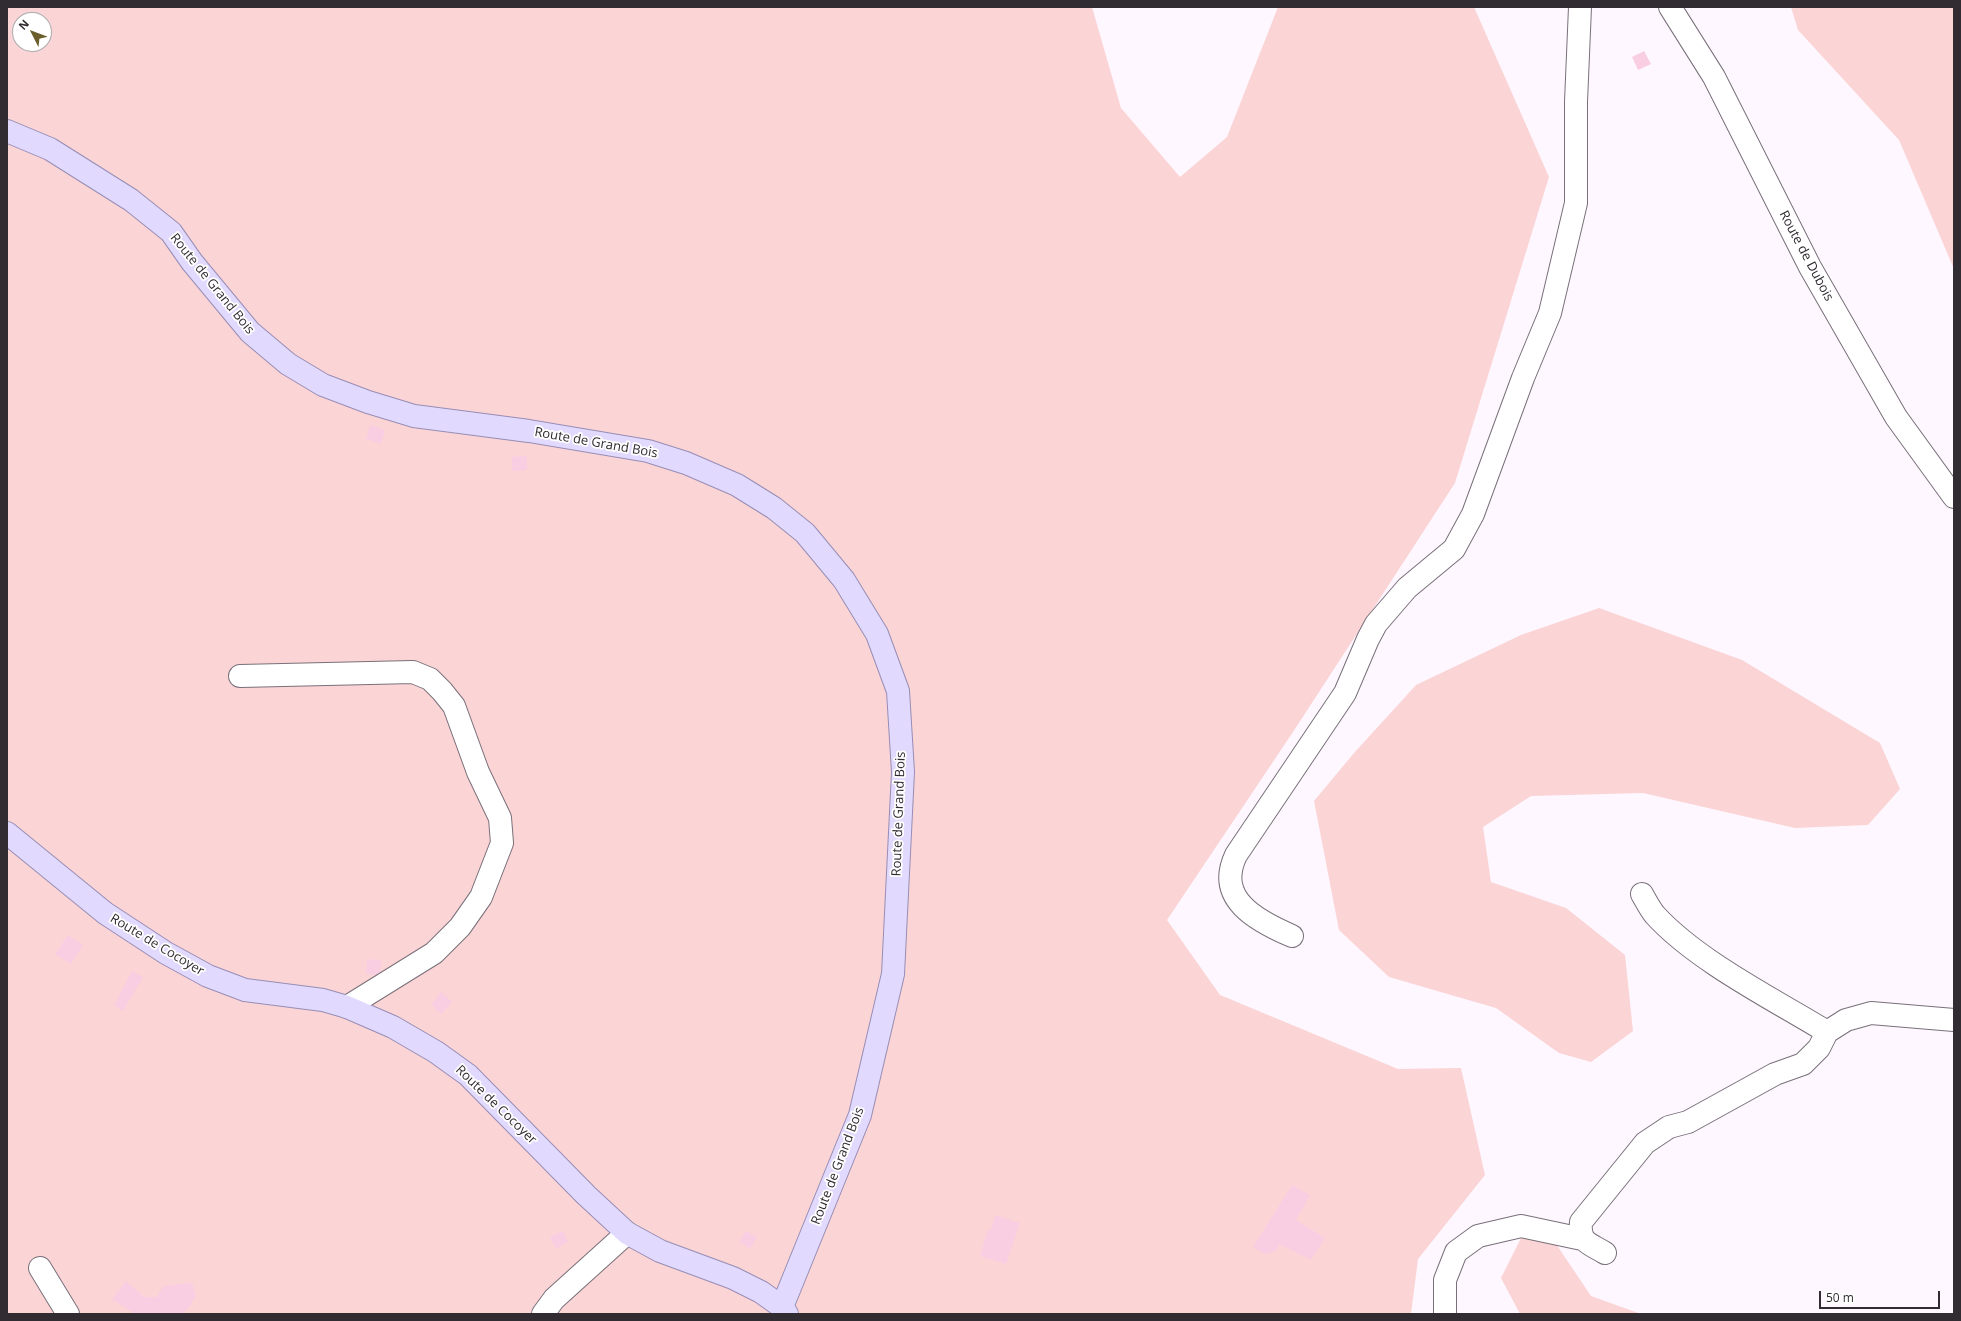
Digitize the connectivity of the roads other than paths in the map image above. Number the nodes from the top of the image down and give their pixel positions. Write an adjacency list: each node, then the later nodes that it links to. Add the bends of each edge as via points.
1 (1580, 7): 8 (street, via 1576,102 1576,203 1550,313 1522,378 1472,514 1454,549 1407,588 1376,624 1345,693 1230,867 1231,888 1249,914)
2 (1670, 7): 4 (street, Route de Dubois, via 1714,77 1810,267 1892,410)
3 (7, 131): 16 (main road, Route de Grand Bois, via 50,149 136,204 171,232 192,262 250,332 288,364 323,385 414,416 529,431 640,450 686,463 737,485 774,508 805,533 844,580 876,634 898,691 903,772 893,974 860,1114)
4 (1954, 497)
5 (240, 676): 9 (street, via 412,672 430,679 454,706 478,772 500,818 502,844 481,897 460,927 434,953)
6 (7, 834): 9 (main road, Route de Cocoyer, via 105,913 166,953 208,976 245,990 323,1000)
7 (1642, 894): 11 (street, via 1662,922 1706,957)
8 (1292, 936)
9 (347, 1007): 12 (main road, Route de Cocoyer, via 393,1027 436,1052 468,1075)
10 (1954, 1020): 11 (street, via 1871,1012 1846,1020)
11 (1827, 1032): 13 (street, via 1819,1048 1803,1064 1775,1074 1688,1122 1669,1127 1645,1143 1581,1222)
12 (627, 1233): 16 (main road, Route de Cocoyer, via 660,1252 733,1278 761,1292); 18 (street, via 554,1299)
13 (1582, 1239): 14 (street); 19 (street, via 1521,1226 1478,1236 1456,1252 1445,1280)
14 (1605, 1253)
15 (40, 1268): 17 (street)
16 (784, 1311)
17 (68, 1314)
18 (543, 1314)
19 (1445, 1314)

